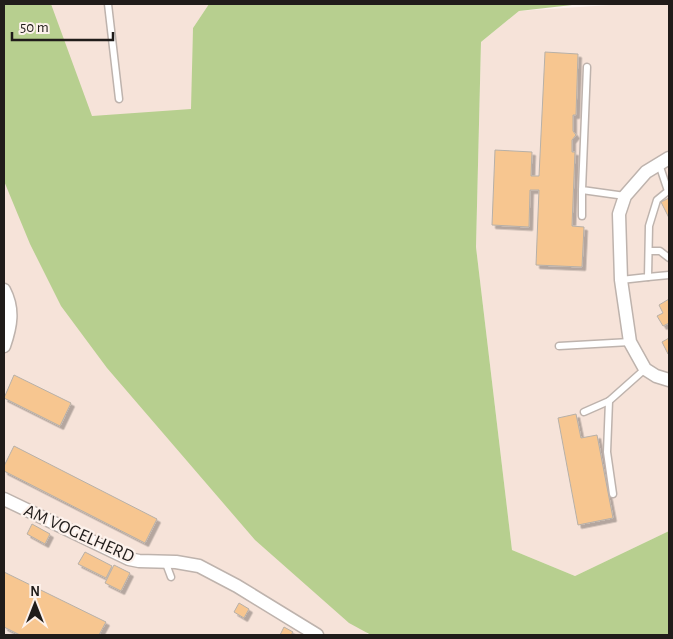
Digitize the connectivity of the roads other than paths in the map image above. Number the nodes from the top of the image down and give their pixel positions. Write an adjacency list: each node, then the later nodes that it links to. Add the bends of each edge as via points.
1 (108, 4): 3 (lane)
2 (587, 67): 5 (lane)
3 (118, 99)
4 (664, 161): 6 (street, via 646,172); 8 (lane, via 668,191 657,200 653,211 649,226)
5 (582, 190): 6 (lane); 7 (lane)
6 (625, 196): 12 (street, via 619,214)
7 (582, 216)
8 (649, 252): 9 (lane, via 660,252); 11 (lane)
9 (669, 258)
10 (669, 275): 11 (lane)
11 (648, 277): 12 (lane)
12 (621, 280): 14 (street)
13 (4, 290): 15 (street, via 12,316)
14 (630, 342): 16 (lane); 17 (street)
15 (4, 346)
16 (558, 346)
17 (645, 369): 18 (street); 19 (lane)
18 (669, 380)
19 (608, 401): 20 (lane); 21 (lane, via 607,452)
20 (584, 412)
21 (613, 494)
22 (4, 499): 23 (street, AM VOGELHERD, via 129,559)
23 (165, 562): 24 (lane); 25 (street, AM VOGELHERD, via 188,563 214,573)
24 (171, 577)
25 (317, 635)

